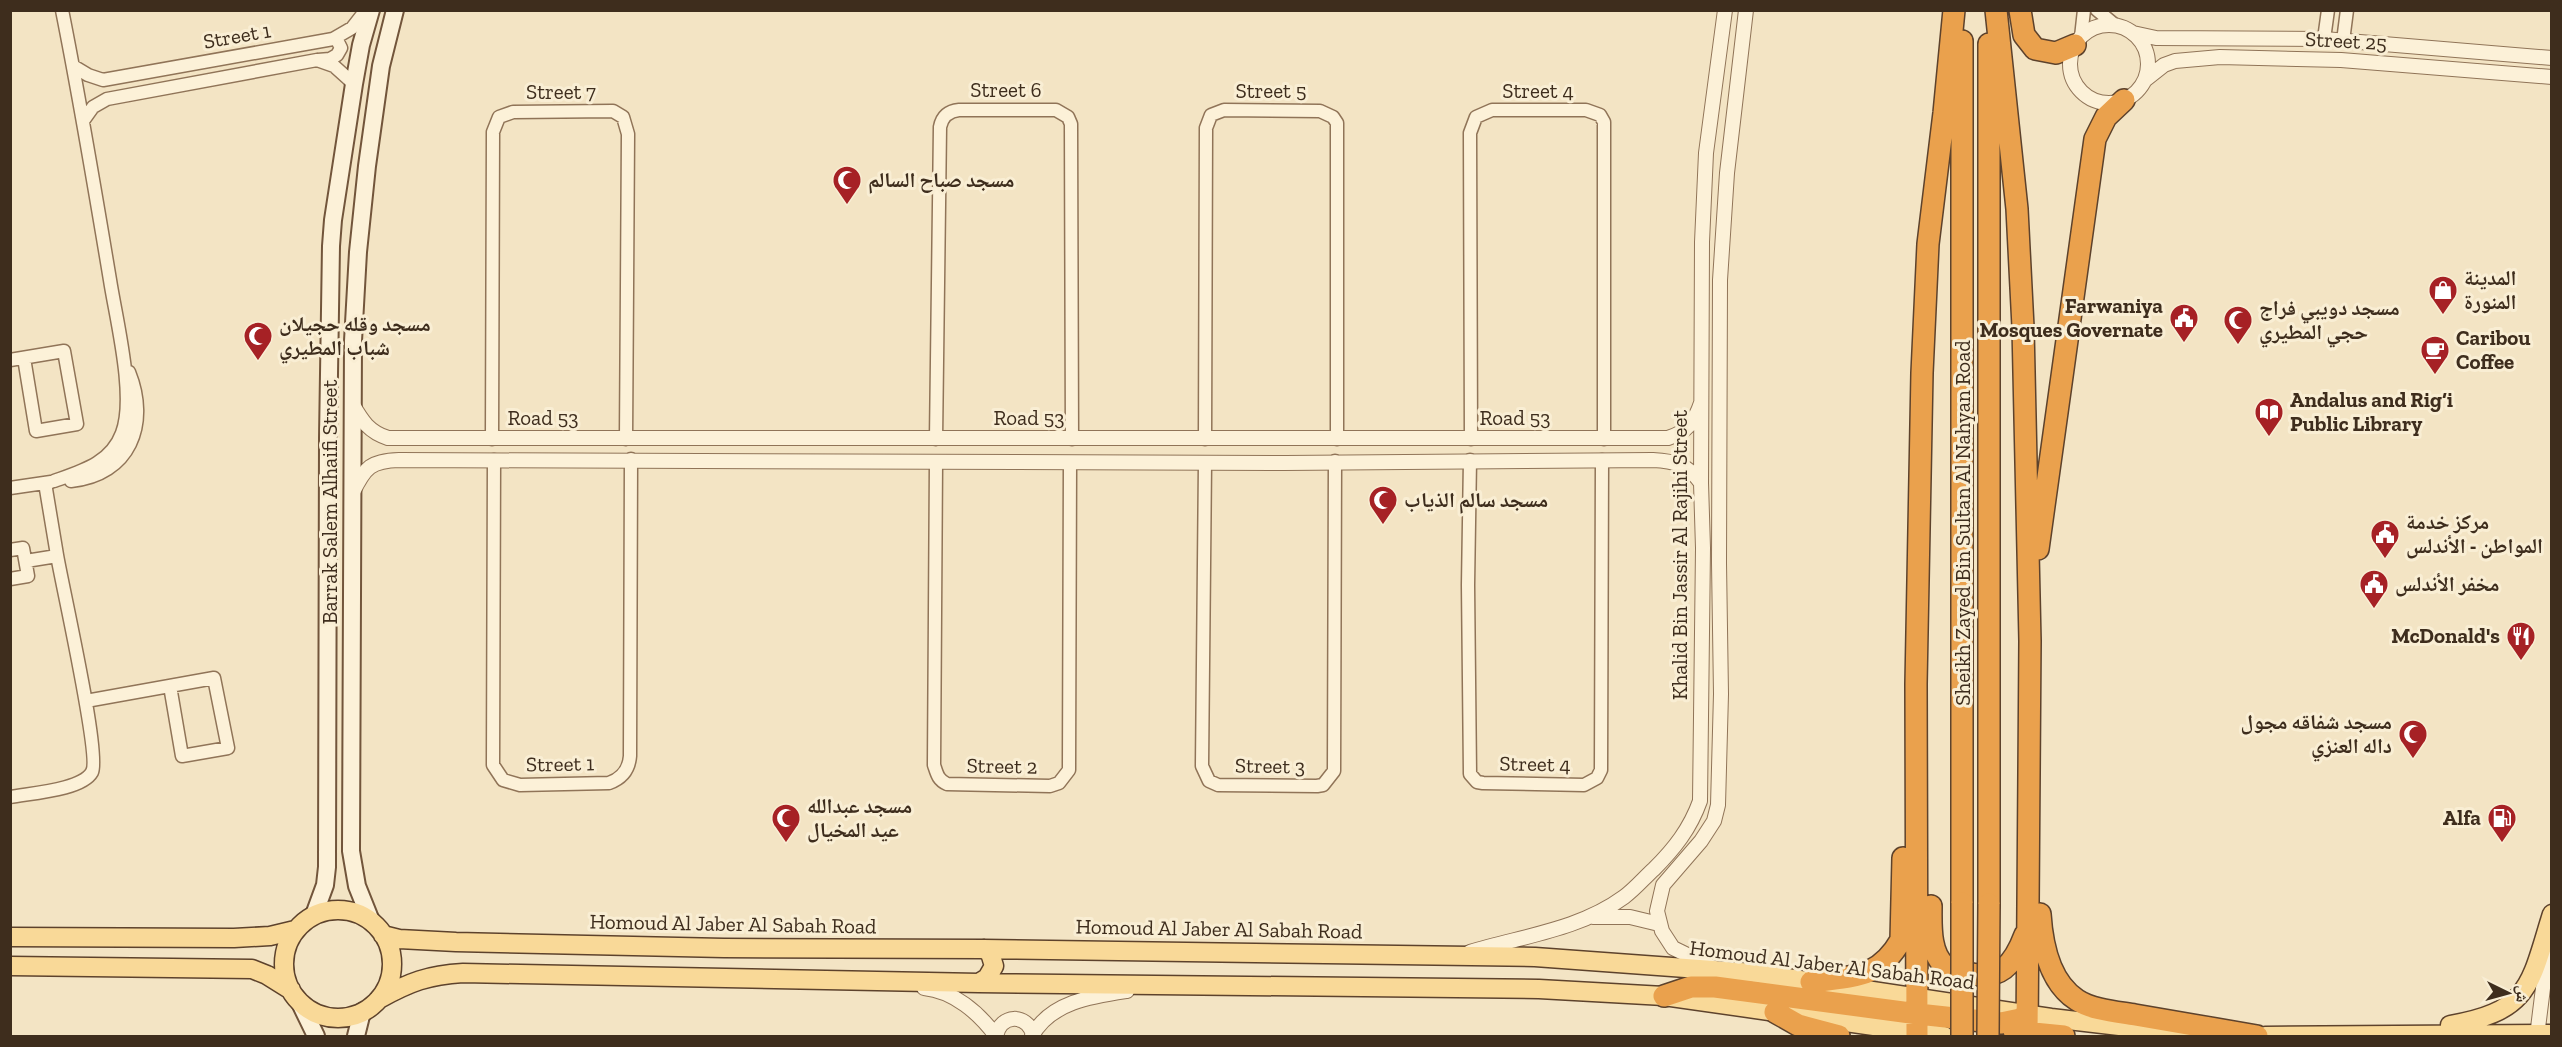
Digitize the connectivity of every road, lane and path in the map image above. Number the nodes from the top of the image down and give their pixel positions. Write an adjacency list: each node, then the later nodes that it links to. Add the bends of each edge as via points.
1 (62, 10): 24 (street)
2 (366, 10): 18 (street, Street 1, via 352,28)
3 (371, 10): 28 (main road, Barrak Salem Alhaifi Street)
4 (395, 10): 35 (main road, Barrak Salem Alhaifi Street, via 381,66)
5 (1725, 10): 34 (street, Khalid Bin Jassir Al Rajihi Street)
6 (1746, 10): 33 (street, Khalid Bin Jassir Al Rajihi Street)
7 (1954, 10): 80 (highway, via 1928,244)
8 (1962, 10): 120 (highway, Sheikh Zayed Bin Sultan Al Nahyan Road, bridge)
9 (1988, 10): 121 (highway, Sheikh Zayed Bin Sultan Al Nahyan Road, bridge)
10 (1996, 10): 79 (highway, via 2017,209)
11 (2020, 10): 21 (highway, via 2024,35 2035,49 2056,53 2068,50)
12 (2084, 10): 21 (street)
13 (2097, 10): 16 (street)
14 (2328, 10): 19 (street)
15 (2347, 10): 20 (street)
16 (2115, 25): 17 (street); 21 (street, via 2094,28)
17 (2133, 33): 19 (street, Street 25, via 2146,38); 27 (street, via 2147,56)
18 (336, 38): 23 (street, Street 1, via 341,48 338,55); 26 (street, Street 1)
19 (2324, 39): 20 (street, Street 25)
20 (2343, 40): 22 (street, Street 25)
21 (2078, 41): 31 (street, via 2070,58 2071,72 2080,90 2103,103)
22 (2552, 58)
23 (317, 60): 28 (street, via 334,66); 30 (street, Street 1)
24 (73, 66): 26 (street); 29 (street)
25 (2552, 77): 27 (street, Street 25, via 2341,60 2220,57 2175,61)
26 (103, 80): 29 (street, Street 1)
27 (2145, 80): 31 (street)
28 (354, 84): 36 (main road, Barrak Salem Alhaifi Street)
29 (79, 96): 30 (street, Street 1); 32 (street)
30 (107, 99): 32 (street, via 93,107)
31 (2124, 100): 79 (highway, via 2106,117 2095,140)
32 (83, 121): 71 (street, via 123,358 127,414 122,435 108,456 96,465)
33 (1727, 173): 34 (street, via 1712,165); 84 (street, Khalid Bin Jassir Al Rajihi Street, via 1720,280)
34 (1705, 175): 41 (street, Khalid Bin Jassir Al Rajihi Street)
35 (361, 218): 36 (main road, via 346,226); 38 (main road, Barrak Salem Alhaifi Street)
36 (333, 220): 37 (main road, Barrak Salem Alhaifi Street)
37 (331, 246): 38 (main road, via 342,240); 85 (main road, Barrak Salem Alhaifi Street)
38 (358, 252): 42 (main road, Barrak Salem Alhaifi Street)
39 (24, 358): 39 (street, via 64,351 77,424 36,431); 40 (street)
40 (10, 360)
41 (1701, 403): 44 (street, Road 53, via 1695,420 1680,434); 72 (street, Khalid Bin Jassir Al Rajihi Street)
42 (353, 405): 45 (street, Road 53, via 374,434); 74 (main road, Barrak Salem Alhaifi Street)
43 (1604, 438): 44 (street, Road 53); 53 (street, Road 53); 53 (street, Street 4, via 1604,122 1600,115 1587,110 1492,110 1476,117 1470,133)
44 (1653, 438): 64 (street, via 1659,447)
45 (402, 439): 54 (street, Road 53); 60 (street, via 397,449)
46 (626, 439): 54 (street, Road 53); 54 (street, Street 7, via 628,134 623,117 614,111 513,112 499,117 493,132); 55 (street, Road 53)
47 (936, 439): 48 (street, Road 53); 48 (street, Street 6, via 940,128 948,113 969,110 1056,110 1068,117 1071,124); 56 (street, Road 53)
48 (1072, 439): 49 (street, Road 53)
49 (1205, 439): 50 (street, Road 53); 52 (street, Street 5, via 1206,128 1215,112 1236,110 1320,111 1337,123)
50 (1250, 439): 51 (street, Road 53); 69 (street, via 1262,449)
51 (1285, 439): 52 (street, Road 53); 70 (street, via 1275,450)
52 (1337, 439): 53 (street, Road 53)
53 (1471, 439)
54 (492, 440)
55 (702, 440): 56 (street, Road 53); 58 (street, via 707,450)
56 (731, 440): 59 (street, via 726,450)
57 (630, 459): 58 (street, Road 53); 61 (street, Road 53); 61 (street, Street 1, via 628,768 609,783 520,785 503,780 493,765)
58 (700, 459): 59 (street, Road 53)
59 (732, 459): 66 (street, Road 53)
60 (399, 460): 61 (street, Road 53); 74 (street, Road 53, via 375,463 362,474)
61 (494, 460)
62 (1470, 460): 63 (street, Road 53); 63 (street, Street 4, via 1470,774 1483,783 1584,785 1597,778 1601,770); 65 (street, Road 53)
63 (1602, 460): 64 (street, Road 53)
64 (1653, 460): 72 (street, Road 53, via 1682,465)
65 (1335, 461): 68 (street, Street 3, via 1334,771 1323,785 1317,786 1218,785 1209,781 1202,766); 70 (street, Road 53)
66 (936, 462): 67 (street, Road 53); 67 (street, Street 2, via 937,775 947,784 1050,786 1059,783 1069,770)
67 (1070, 463): 68 (street, Road 53)
68 (1205, 463): 69 (street, Road 53)
69 (1253, 463): 70 (street, Road 53)
70 (1285, 463)
71 (50, 482): 73 (street); 76 (street)
72 (1701, 483): 83 (street, Khalid Bin Jassir Al Rajihi Street)
73 (10, 488)
74 (353, 492): 86 (main road, Barrak Salem Alhaifi Street)
75 (10, 550): 77 (street, via 23,548)
76 (57, 556): 77 (street); 82 (street)
77 (26, 561): 78 (street, via 28,576)
78 (10, 579)
79 (2029, 615): 87 (highway)
80 (1916, 684): 93 (highway, via 1928,758 1934,949 1946,967 1975,976 2001,972 2016,958); 102 (highway, via 1903,764 1901,940 1888,961 1875,970); 110 (highway)
81 (170, 686): 81 (street, via 214,678 228,748 182,756); 82 (street)
82 (86, 701): 88 (street, via 94,753 93,770 85,781)
83 (1701, 715): 84 (street, via 1703,723 1711,729); 91 (street, Khalid Bin Jassir Al Rajihi Street, via 1700,801 1691,823 1673,850 1624,897)
84 (1720, 720): 92 (street, Khalid Bin Jassir Al Rajihi Street, via 1718,805 1714,821 1663,885 1658,901)
85 (327, 748): 86 (main road, via 335,755); 89 (main road, Barrak Salem Alhaifi Street, via 326,885)
86 (352, 753): 94 (main road, Barrak Salem Alhaifi Street, via 354,873)
87 (2030, 776): 93 (highway); 124 (highway, via 2041,938 2049,965 2063,987 2077,1001 2104,1009)
88 (10, 797)
89 (314, 915): 94 (main road, via 333,910 354,912); 95 (main road)
90 (2552, 915): 112 (main road, via 2535,971 2512,1004 2469,1022); 113 (street)
91 (1588, 917): 92 (street, via 1630,916); 98 (street, Khalid Bin Jassir Al Rajihi Street, via 1546,933)
92 (1659, 924): 100 (street, via 1673,948)
93 (2028, 927): 111 (highway)
94 (377, 928): 97 (main road, Homoud Al Jaber Al Sabah Road, via 399,939 456,942); 107 (main road, via 390,950 391,967 388,984)
95 (295, 930): 96 (main road, via 234,938); 106 (main road, via 284,960 285,975)
96 (10, 937)
97 (984, 949): 98 (main road, Homoud Al Jaber Al Sabah Road); 103 (main road, via 990,953 994,966)
98 (1460, 956): 100 (main road, Homoud Al Jaber Al Sabah Road, via 1535,957)
99 (10, 966): 106 (main road, via 252,969 267,975)
100 (1721, 971): 102 (main road, Homoud Al Jaber Al Sabah Road)
101 (803, 978): 103 (main road, Homoud Al Jaber Al Sabah Road); 107 (main road, Homoud Al Jaber Al Sabah Road, via 463,973 432,975); 117 (street, via 860,987 935,989 971,1009)
102 (1811, 982): 110 (main road, Homoud Al Jaber Al Sabah Road)
103 (979, 983): 104 (main road, Homoud Al Jaber Al Sabah Road)
104 (1174, 983): 105 (main road, Homoud Al Jaber Al Sabah Road, via 1539,989); 114 (street, via 1077,1001 1043,1021)
105 (1664, 996): 109 (main road, Homoud Al Jaber Al Sabah Road); 110 (highway, via 1691,987 1737,988)
106 (295, 997): 108 (main road, via 314,1012 330,1017); 115 (main road)
107 (379, 999): 108 (main road)
108 (362, 1012): 116 (main road)
109 (1775, 1012): 110 (main road, Homoud Al Jaber Al Sabah Road); 118 (highway, via 1798,1026)
110 (1918, 1021): 111 (main road, Homoud Al Jaber Al Sabah Road); 111 (highway); 119 (main road, Homoud Al Jaber Al Sabah Road)
111 (2027, 1028): 122 (highway); 123 (main road, Homoud Al Jaber Al Sabah Road, via 2051,1018)
112 (2380, 1034): 113 (main road); 125 (main road)
113 (2542, 1034)
114 (1033, 1035): 117 (street, via 1028,1024 1011,1018 1000,1025)
115 (316, 1036)
116 (356, 1036)
117 (996, 1036)
118 (1839, 1036)
119 (1944, 1036)
120 (1962, 1036)
121 (1988, 1036)
122 (2064, 1036)
123 (2206, 1036)
124 (2257, 1036)
125 (2265, 1036)

